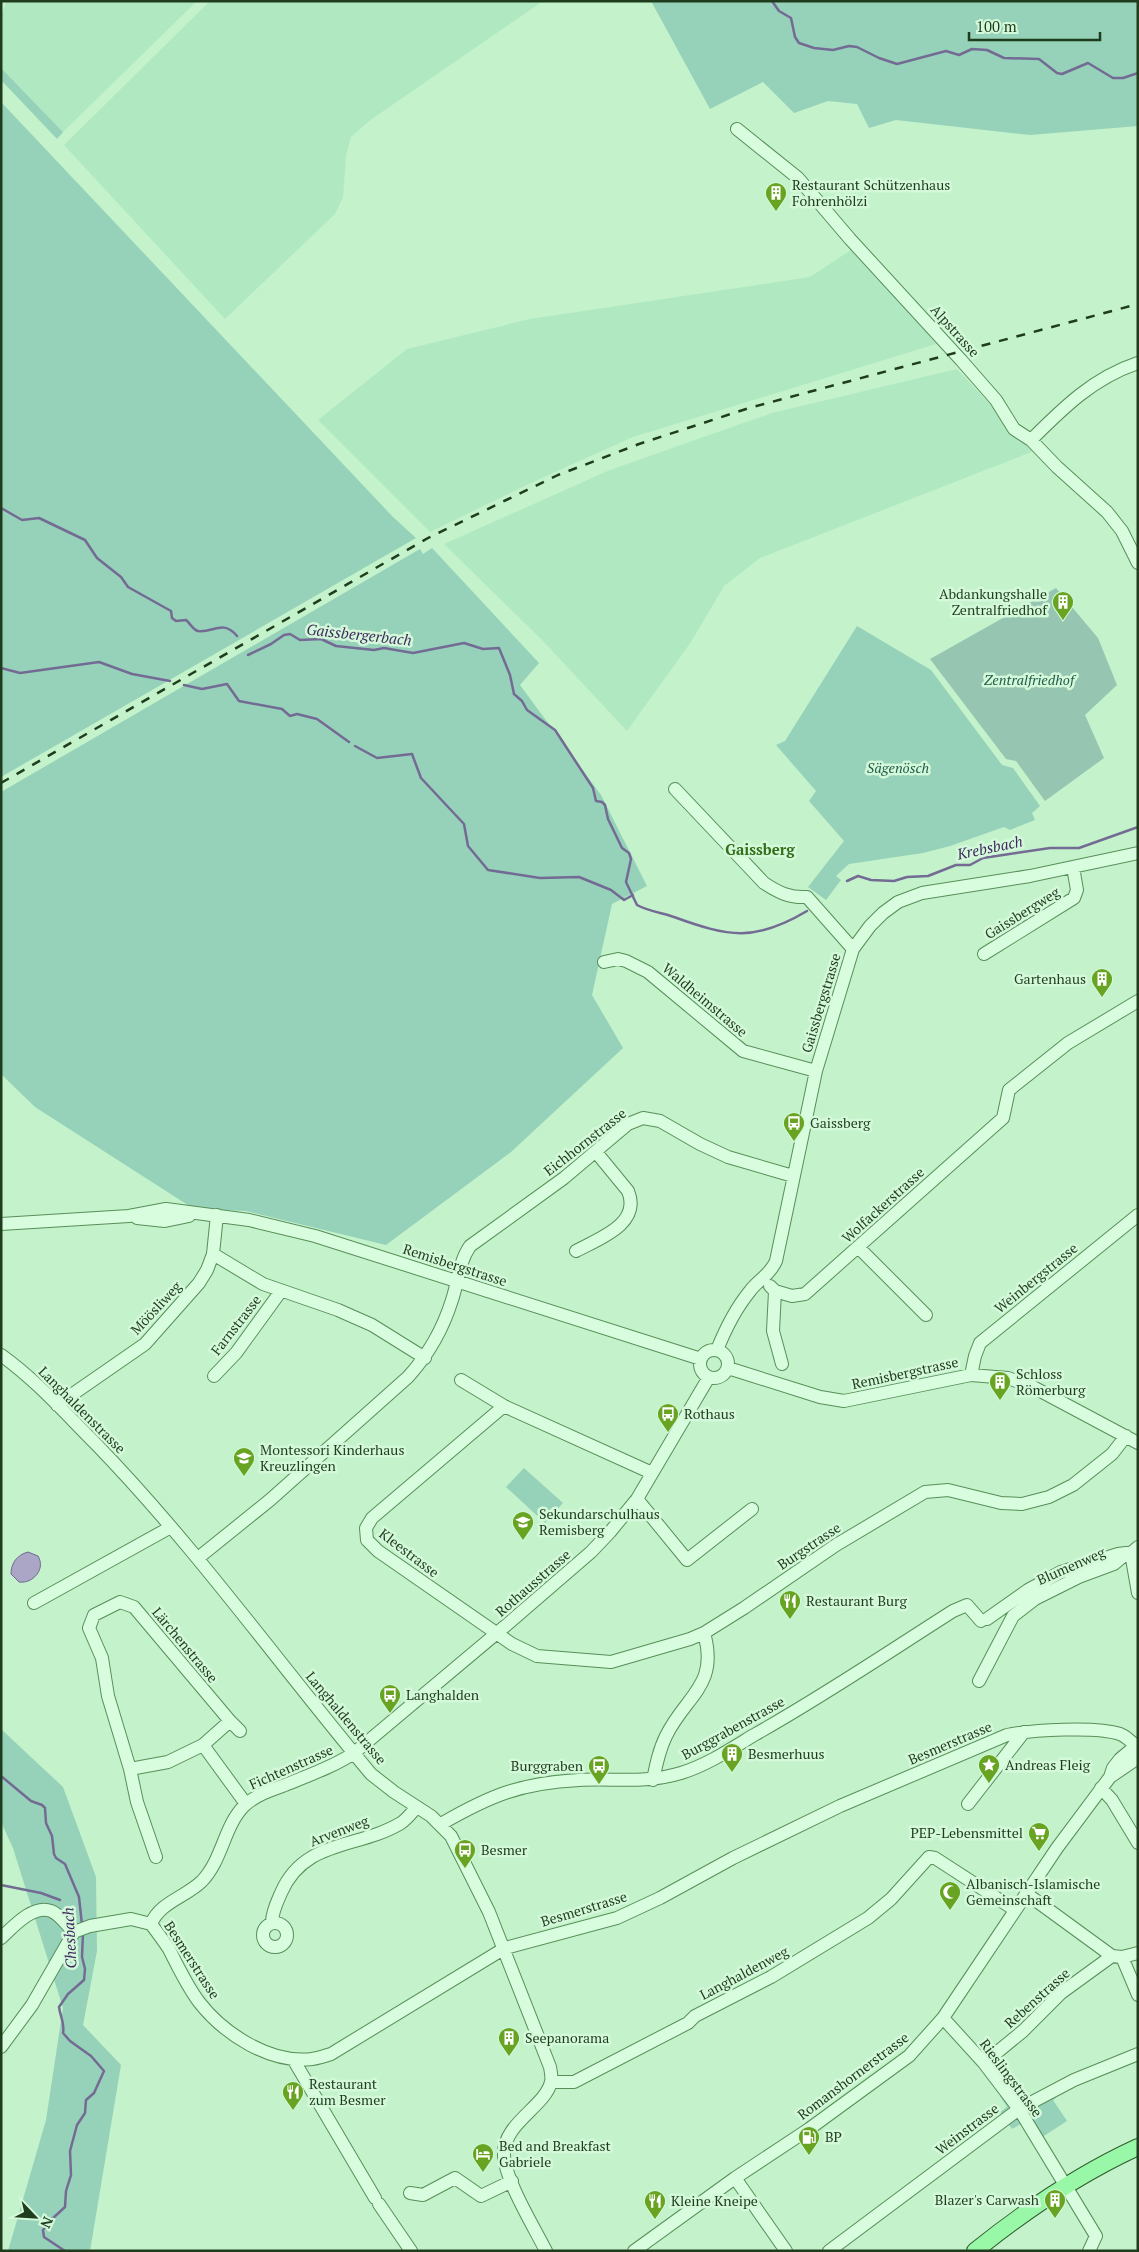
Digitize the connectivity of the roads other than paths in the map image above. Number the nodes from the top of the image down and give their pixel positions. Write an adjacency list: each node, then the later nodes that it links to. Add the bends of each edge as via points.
1 (736, 129): 3 (street, Alpstrasse, via 798,178 962,360 996,400 1014,429)
2 (1138, 363): 3 (street, via 1081,392)
3 (1031, 440): 4 (street, Alpstrasse, via 1113,518)
4 (1138, 563)
5 (675, 789): 8 (street, via 764,884 794,898 807,897)
6 (1138, 854): 7 (street, Gaissbergstrasse)
7 (1073, 867): 8 (street, Gaissbergstrasse, via 922,893 898,902 883,913); 9 (street, Gaissbergweg, via 1077,890 1074,898)
8 (853, 949): 12 (street, Gaissbergstrasse)
9 (984, 954)
10 (604, 962): 12 (street, Waldheimstrasse, via 626,961 648,972 743,1051)
11 (1138, 1001): 18 (street, Wolfackerstrasse, via 1068,1043 1009,1090 1002,1118)
12 (816, 1071): 14 (street, Gaissbergstrasse)
13 (596, 1152): 14 (street, Eichhornstrasse, via 628,1124 652,1118 728,1157); 19 (street, via 628,1191 630,1208 621,1225); 22 (street, Eichhornstrasse, via 470,1246 463,1256)
14 (793, 1176): 21 (street, Gaissbergstrasse, via 776,1261)
15 (217, 1215): 17 (street, Remisbergstrasse, via 166,1209 129,1216); 20 (street, Möösliweg); 22 (street, Remisbergstrasse, via 281,1226)
16 (1138, 1215): 32 (street, Weinbergstrasse, via 980,1343)
17 (1, 1224)
18 (858, 1247): 24 (street, Wolfackerstrasse, via 806,1294 792,1296); 25 (street)
19 (576, 1251)
20 (213, 1254): 23 (street, via 248,1277); 36 (street, Möösliweg, via 199,1283 145,1344)
21 (764, 1278): 24 (street); 26 (street, Gaissbergstrasse, via 748,1293 725,1330)
22 (457, 1281): 28 (street, Eichhornstrasse, via 452,1302); 29 (street, Remisbergstrasse)
23 (281, 1291): 28 (street, via 372,1325); 33 (street, Farnstrasse)
24 (776, 1291): 30 (street, via 773,1331)
25 (926, 1315)
26 (717, 1350): 29 (street, via 707,1352); 31 (street, via 728,1359)
27 (1, 1355): 36 (street, Langhaldenstrasse)
28 (425, 1358): 45 (street, Eichhornstrasse, via 385,1400)
29 (701, 1359): 34 (street, via 702,1370)
30 (782, 1364)
31 (728, 1368): 32 (street, Remisbergstrasse, via 820,1397 844,1401); 34 (street, via 720,1377)
32 (971, 1375): 38 (street, Remisbergstrasse, via 1019,1381)
33 (214, 1376)
34 (709, 1377): 40 (street, Rothausstrasse)
35 (461, 1380): 37 (street)
36 (57, 1405): 43 (street, Langhaldenstrasse)
37 (504, 1406): 40 (street); 50 (street, Kleestrasse, via 372,1518 366,1533 367,1540 378,1551)
38 (1126, 1436): 39 (street, Remisbergstrasse); 49 (street, Burgstrasse, via 1112,1454 1073,1485 1049,1497 1015,1504 948,1490 925,1492 836,1545)
39 (1138, 1443)
40 (652, 1474): 41 (street, Rothausstrasse)
41 (637, 1499): 42 (street, via 686,1560); 50 (street, Rothausstrasse, via 591,1552)
42 (752, 1509)
43 (171, 1527): 45 (street, Langhaldenstrasse); 48 (street)
44 (1132, 1551): 46 (street, Blumenweg, via 1062,1572); 47 (street); 51 (street, Blumenweg, via 1114,1564 1079,1576 1035,1599 1013,1616)
45 (198, 1558): 57 (street, Langhaldenstrasse)
46 (1028, 1590): 59 (street, Burggrabenstrasse, via 984,1620 966,1605 953,1611 785,1718 714,1758 682,1773)
47 (1138, 1593)
48 (34, 1603)
49 (704, 1633): 50 (street, Burgstrasse, via 611,1662 537,1656); 59 (street, via 708,1659 706,1674 665,1737)
50 (497, 1634): 57 (street, Rothausstrasse)
51 (979, 1682)
52 (230, 1721): 53 (street, Lärchenstrasse); 55 (street); 58 (street, Lärchenstrasse, via 134,1607 120,1602 94,1615 89,1628 102,1658 108,1696)
53 (240, 1731)
54 (1024, 1732): 56 (street, Besmerstrasse, via 1115,1733 1126,1737); 62 (street); 73 (street, Besmerstrasse, via 1007,1735 840,1806 617,1918)
55 (203, 1745): 58 (street, via 168,1762); 61 (street)
56 (1137, 1749): 60 (street, Romanshornerstrasse, via 1113,1768)
57 (354, 1752): 61 (street, Fichtenstrasse, via 338,1764 260,1794); 63 (street, Langhaldenstrasse, via 382,1783)
58 (130, 1769): 66 (street, Lärchenstrasse, via 137,1802)
59 (653, 1780): 64 (street, Burggrabenstrasse, via 582,1780 525,1786 482,1801)
60 (1101, 1788): 65 (street); 67 (street, Romanshornerstrasse)
61 (246, 1804): 70 (street, Fichtenstrasse, via 234,1821 210,1872 193,1889 156,1912)
62 (968, 1804)
63 (418, 1807): 64 (street, Langhaldenstrasse); 69 (street, Arvenweg, via 402,1823 301,1862 287,1880)
64 (441, 1824): 73 (street, Langhaldenstrasse, via 461,1853)
65 (1138, 1842)
66 (156, 1857)
67 (1027, 1894): 68 (street, Romanshornerstrasse); 75 (street)
68 (1015, 1910): 77 (street, Romanshornerstrasse); 82 (street, Langhaldenweg, via 931,1856 878,1911 818,1951 695,2016 688,2024 574,2082)
69 (272, 1922)
70 (151, 1924): 71 (street, via 132,1919); 80 (street, Besmerstrasse, via 207,2012 247,2043 264,2052)
71 (80, 1930): 72 (street, via 50,1910 42,1910 26,1917); 78 (street)
72 (1, 1938)
73 (505, 1948): 80 (street, Besmerstrasse, via 331,2054); 82 (street, Langhaldenstrasse, via 550,2067)
74 (1138, 1953): 75 (street, Rebenstrasse)
75 (1117, 1957): 76 (street); 81 (street, Rebenstrasse, via 1062,1993 1023,2032)
76 (1138, 1995)
77 (943, 2018): 81 (street, Rieslingstrasse); 85 (street, Romanshornerstrasse, via 902,2061)
78 (1, 2047)
79 (1138, 2054): 83 (street, Weinstrasse, via 1074,2080)
80 (293, 2059): 89 (street)
81 (984, 2063): 83 (street, Rieslingstrasse)
82 (551, 2082): 86 (street, via 505,2145 504,2157)
83 (1019, 2109): 87 (street, Rieslingstrasse); 93 (street, Weinstrasse)
84 (1138, 2147): 87 (main road)
85 (735, 2178): 91 (street, Romanshornerstrasse); 92 (street)
86 (512, 2181): 88 (street, via 481,2196 455,2178 423,2195); 90 (street)
87 (1064, 2186): 94 (main road); 95 (street, Rieslingstrasse, via 1096,2236)
88 (410, 2193)
89 (410, 2251)
90 (546, 2251)
91 (634, 2251)
92 (786, 2251)
93 (829, 2251)
94 (975, 2251)
95 (1089, 2251)

